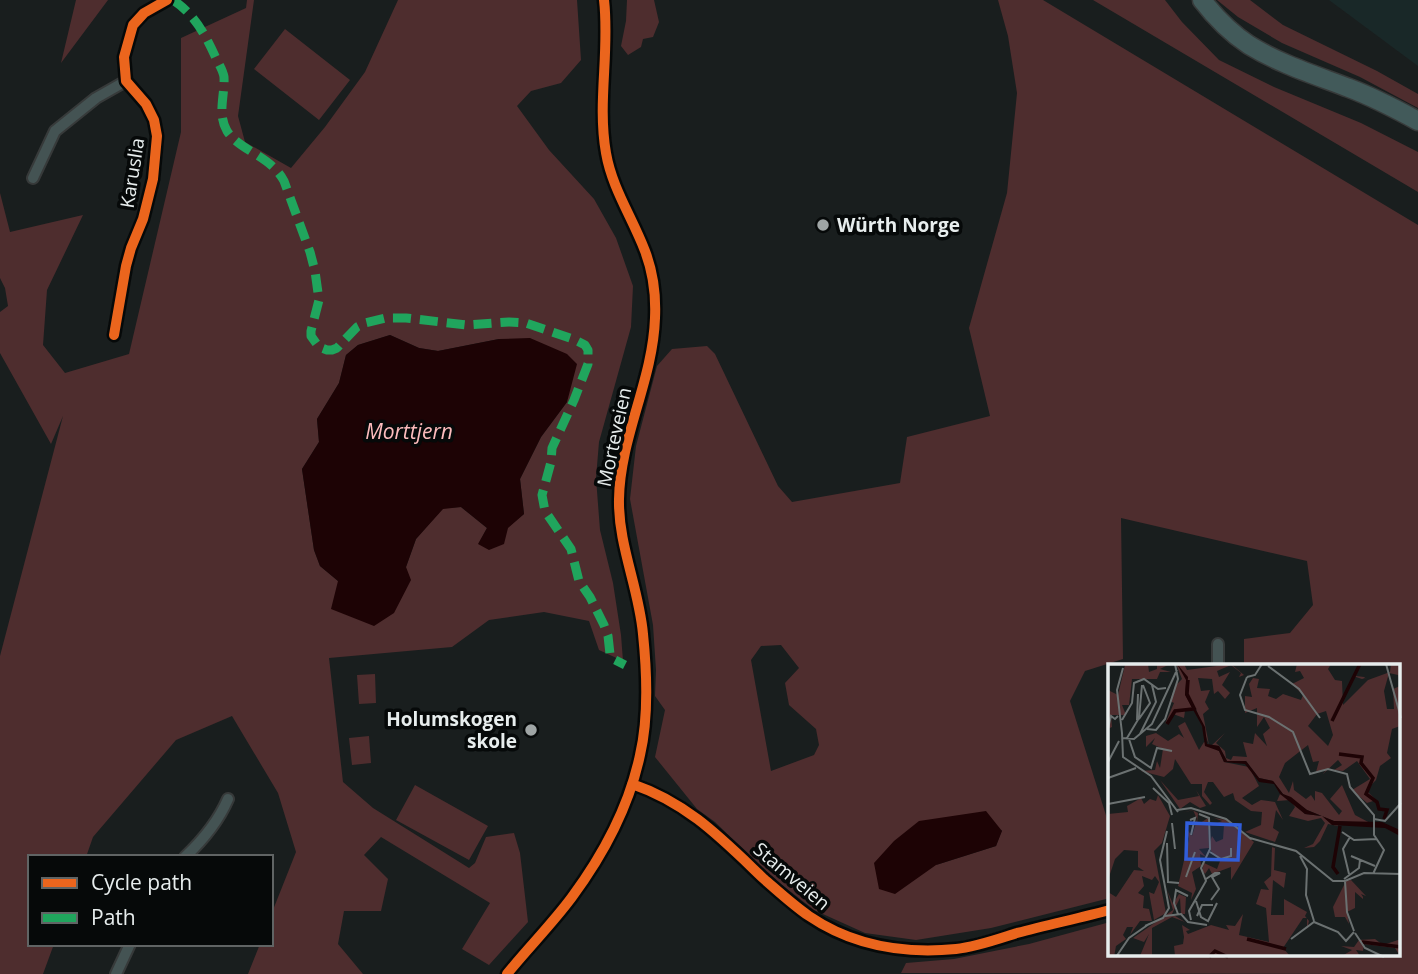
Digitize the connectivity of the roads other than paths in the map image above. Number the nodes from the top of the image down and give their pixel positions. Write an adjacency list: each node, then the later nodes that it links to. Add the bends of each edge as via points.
1 (167, 0): 4 (street, via 133,25 124,57)
2 (604, 0): 10 (street, Morteveien, via 606,156 646,254 655,302 652,344 620,485 620,525 645,658 646,706)
3 (1202, 0): 5 (main road, via 1237,35 1273,58)
4 (126, 81): 6 (street, via 55,131); 7 (street, Karuslia, via 146,103 157,136 153,179 126,266)
5 (1418, 121)
6 (33, 178)
7 (114, 335)
8 (1218, 644): 9 (street)
9 (1218, 664)
10 (632, 784): 13 (street, Stamveien, via 683,808 809,916 869,944 891,949 958,949); 16 (street, Morteveien, via 589,873)
11 (228, 799): 12 (street, via 221,815)
12 (187, 855)
13 (1108, 911)
14 (129, 946): 15 (street)
15 (117, 974)
16 (507, 974)

